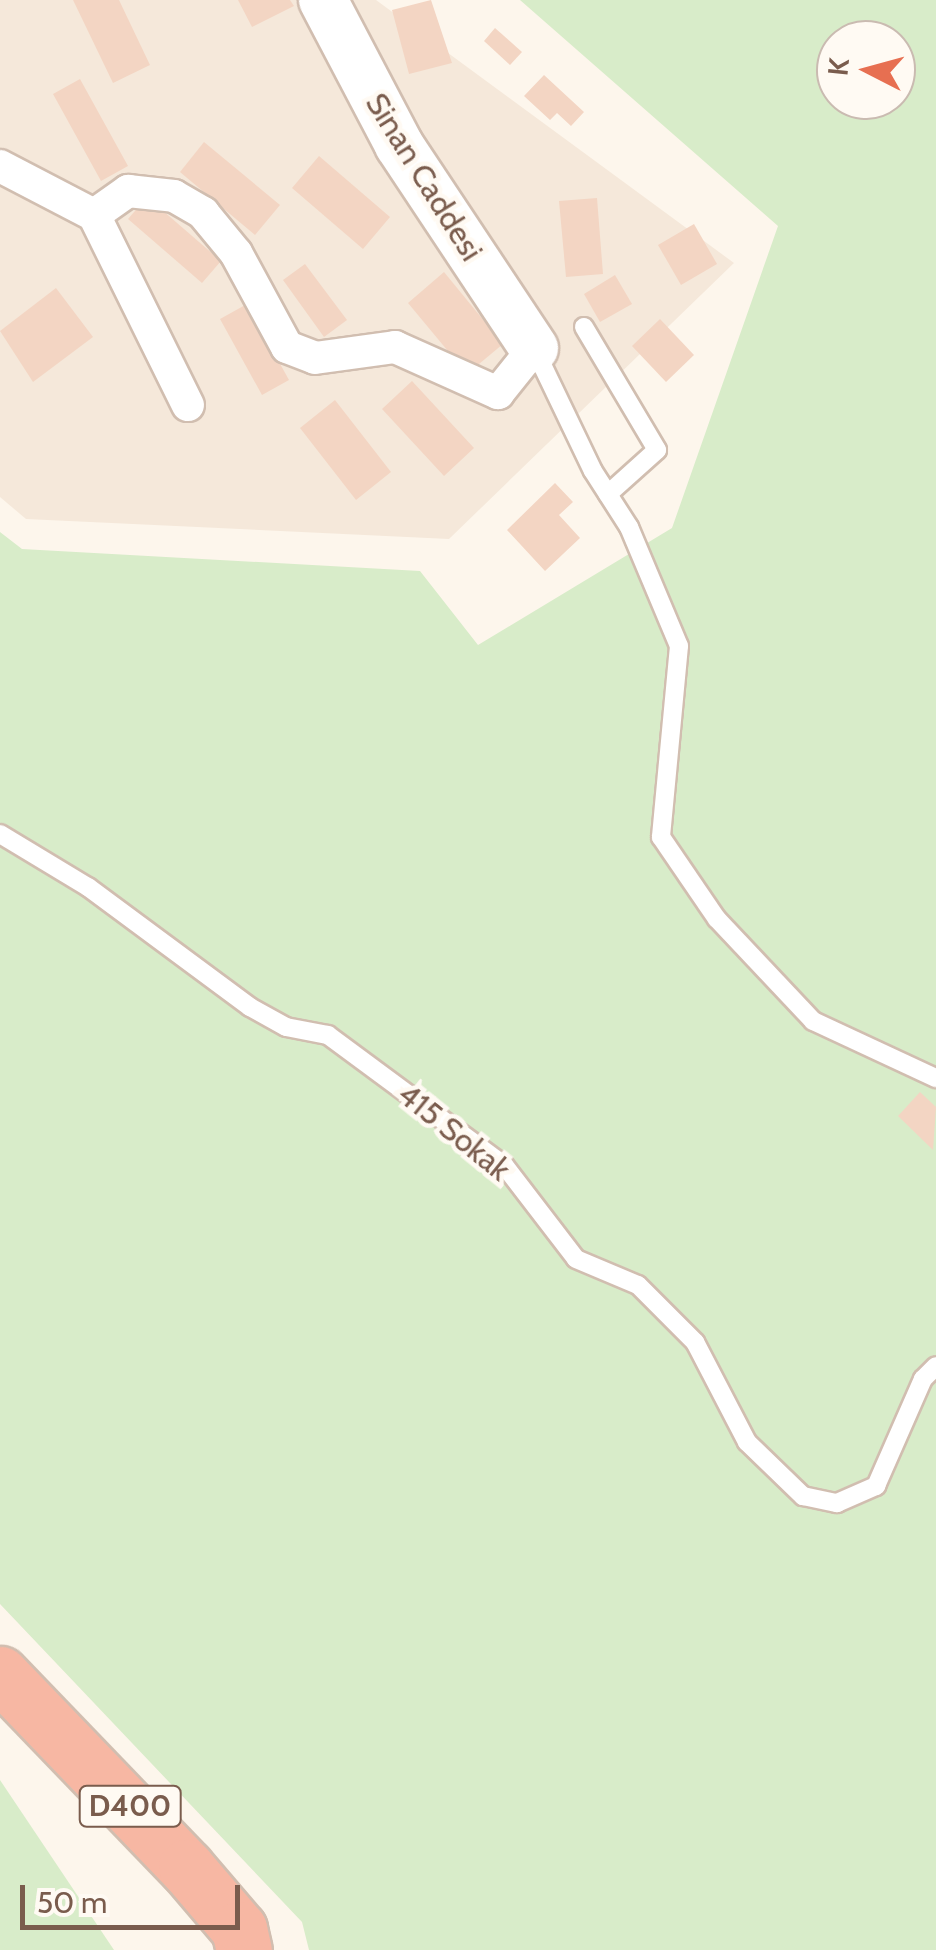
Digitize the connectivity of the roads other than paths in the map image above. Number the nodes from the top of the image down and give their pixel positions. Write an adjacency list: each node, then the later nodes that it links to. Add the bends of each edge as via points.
1 (323, 0): 5 (street, Sinan Caddesi, via 399,144)
2 (0, 166): 3 (street)
3 (94, 215): 5 (street, via 128,191 174,196 204,213 236,253 287,346 315,358 395,346 498,393); 6 (street)
4 (584, 327): 7 (lane, via 657,450)
5 (534, 348): 7 (lane)
6 (188, 405)
7 (608, 494): 9 (lane, via 649,568 679,646 661,837 717,919 813,1021)
8 (0, 834): 10 (lane, 415 Sokak, via 88,887 250,1006 286,1027 328,1036 504,1165 576,1259 638,1284 694,1342 746,1442 803,1496 837,1503 876,1486 923,1379)
9 (936, 1078)
10 (936, 1366)
11 (0, 1674): 12 (highway, D400, via 186,1867 239,1929)
12 (244, 1950)

